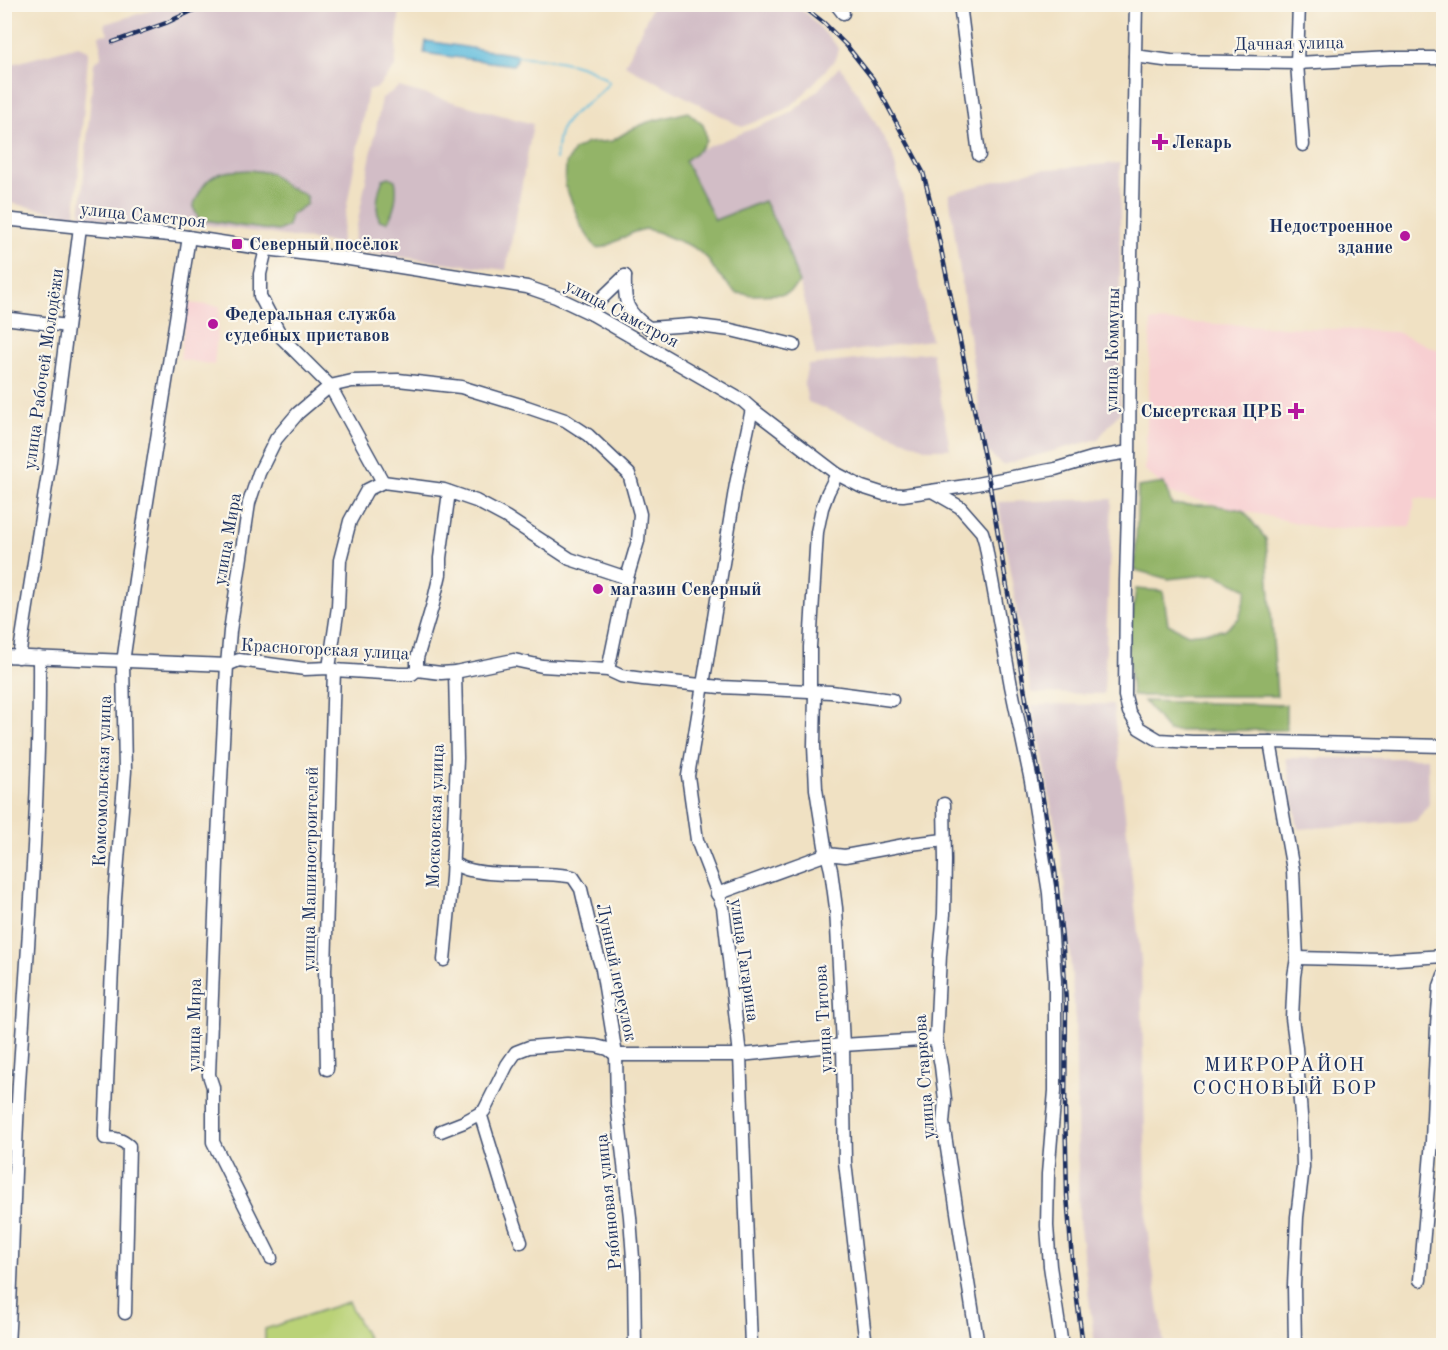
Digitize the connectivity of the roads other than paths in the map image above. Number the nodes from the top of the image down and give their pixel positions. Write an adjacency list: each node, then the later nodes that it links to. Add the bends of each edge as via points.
1 (960, 4): 8 (street)
2 (1136, 4): 4 (street, улица Коммуны)
3 (1299, 4): 6 (street)
4 (1135, 56): 6 (street, Дачная улица, via 1171,61); 19 (street, улица Коммуны)
5 (1443, 58): 6 (street, Дачная улица)
6 (1297, 63): 7 (street)
7 (1303, 145)
8 (979, 155)
9 (4, 219): 10 (street, улица Самстроя)
10 (80, 227): 11 (street, улица Самстроя); 15 (street, улица Рабочей Молодёжи)
11 (189, 237): 12 (street, улица Самстроя); 28 (street, Комсомольская улица)
12 (267, 249): 13 (street, улица Самстроя, via 526,287); 17 (street, via 260,274 260,296 282,338)
13 (592, 314): 16 (street, via 599,301 625,276 626,303 649,328 691,325); 18 (street, улица Самстроя)
14 (4, 318): 15 (street)
15 (67, 326): 26 (street, улица Рабочей Молодёжи)
16 (794, 345)
17 (330, 386): 21 (street); 24 (street, via 352,381 398,380 461,387 565,420 588,435 629,474 640,514 638,541); 29 (street, улица Мира, via 298,413 276,439 259,473 249,503)
18 (752, 409): 20 (street, улица Самстроя); 34 (street, улица Гагарина)
19 (1130, 452): 22 (street, улица Самстроя); 37 (street, улица Коммуны, via 1125,696 1129,712 1139,728 1159,740)
20 (837, 474): 22 (street, улица Самстроя, via 884,494); 35 (street, улица Титова, via 822,508 817,532 810,636)
21 (383, 482): 23 (street); 30 (street, улица Машиностроителей, via 367,490 350,522 340,560)
22 (932, 491): 65 (street, via 960,507 982,532 985,542 1049,893 1055,981 1055,1091 1047,1226)
23 (449, 492): 24 (street, via 506,517 570,559); 31 (street, via 440,574)
24 (627, 578): 32 (street)
25 (4, 656): 26 (street, Красногорская улица)
26 (19, 657): 27 (street, Красногорская улица)
27 (39, 657): 28 (street, Красногорская улица); 60 (street, via 38,761)
28 (123, 662): 29 (street, Красногорская улица); 59 (street, Комсомольская улица, via 124,771 105,1138 122,1140 129,1146)
29 (226, 665): 30 (street, Красногорская улица, via 239,660); 57 (street, улица Мира, via 208,1075 213,1087 213,1142)
30 (331, 669): 31 (street, Красногорская улица, via 399,674); 52 (street, улица Машиностроителей)
31 (417, 670): 33 (street, Красногорская улица)
32 (608, 670): 33 (street, Красногорская улица, via 542,666 514,660); 34 (street, Красногорская улица, via 621,676)
33 (455, 672): 42 (street, Московская улица, via 457,758)
34 (702, 685): 35 (street, Красногорская улица); 43 (street, улица Гагарина, via 688,776 697,840)
35 (813, 692): 36 (street, Красногорская улица); 41 (street, улица Титова, via 816,789)
36 (892, 700)
37 (1270, 742): 38 (street); 45 (street, via 1293,870)
38 (1443, 746)
39 (944, 804): 40 (street, улица Старкова)
40 (944, 840): 41 (street, via 845,856); 48 (street, улица Старкова)
41 (827, 854): 43 (street); 49 (street, улица Титова, via 836,908)
42 (452, 863): 46 (street, Московская улица); 50 (street, Лунный переулок, via 481,872 573,877 582,889 602,969)
43 (717, 894): 51 (street, улица Гагарина, via 723,907)
44 (1443, 956): 45 (street, via 1381,960)
45 (1297, 958): 66 (street, via 1292,1018 1303,1167 1297,1217)
46 (444, 960)
47 (1443, 975): 55 (street, via 1437,1026)
48 (936, 1038): 49 (street); 64 (street, улица Старкова, via 945,1100 943,1123)
49 (843, 1045): 51 (street); 63 (street, улица Титова, via 845,1162)
50 (616, 1055): 51 (street); 53 (street, via 596,1046 567,1044 516,1052); 61 (street, Рябиновая улица, via 617,1104 634,1272)
51 (740, 1055): 62 (street, улица Гагарина)
52 (327, 1069)
53 (480, 1113): 54 (street); 56 (street)
54 (441, 1131)
55 (1438, 1132): 58 (street)
56 (522, 1242)
57 (271, 1258)
58 (1420, 1280)
59 (125, 1313)
60 (8, 1346)
61 (635, 1346)
62 (751, 1346)
63 (866, 1346)
64 (978, 1346)
65 (1062, 1346)
66 (1295, 1346)

